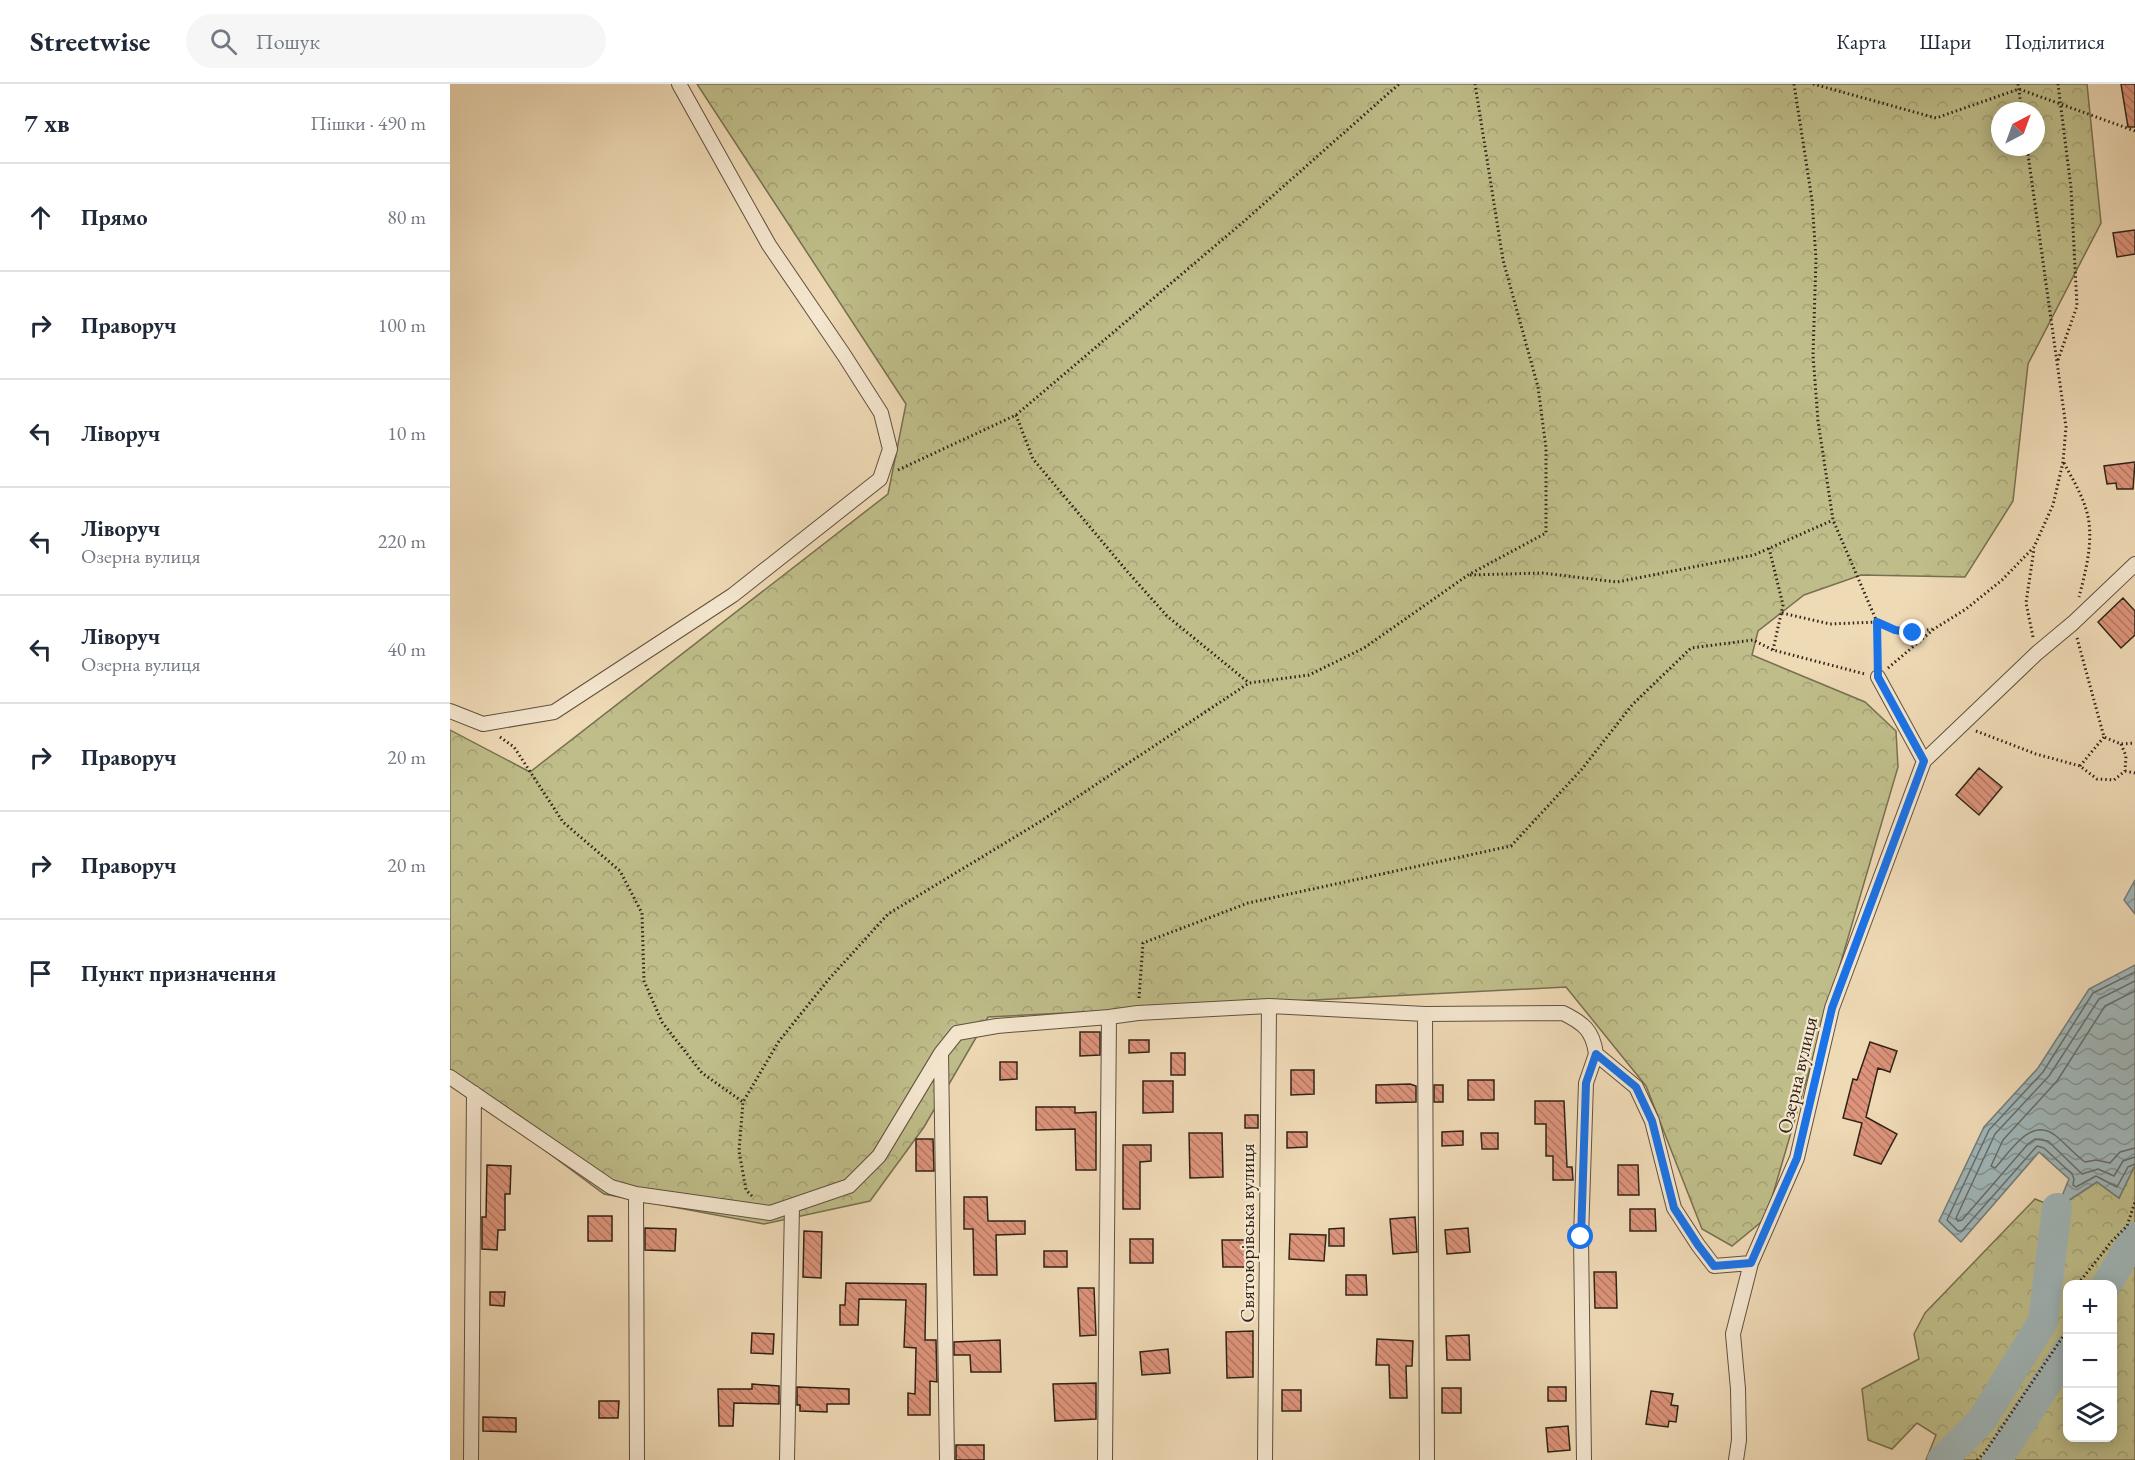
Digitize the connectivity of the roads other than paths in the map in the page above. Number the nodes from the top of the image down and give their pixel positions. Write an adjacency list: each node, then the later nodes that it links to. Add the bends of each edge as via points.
1 (679, 84): 4 (street, via 769,245 881,413 890,449 880,478 733,595 554,712 483,724)
2 (2135, 564): 5 (street)
3 (1878, 677): 5 (street)
4 (450, 711)
5 (1924, 761): 15 (street, Озерна вулиця, via 1832,1008 1797,1158)
6 (1269, 1006): 7 (street); 8 (street); 21 (street, Святоюрівська вулиця)
7 (1425, 1014): 10 (street, via 1563,1013 1582,1023 1595,1041); 22 (street)
8 (1109, 1017): 9 (street, via 957,1033); 20 (street)
9 (941, 1053): 14 (street, via 879,1156 849,1186); 19 (street)
10 (1596, 1054): 15 (street, via 1636,1087 1652,1121 1674,1208 1698,1245 1714,1266); 23 (street, via 1586,1083 1581,1237)
11 (450, 1077): 12 (street)
12 (474, 1093): 13 (street, via 611,1187); 16 (street)
13 (636, 1194): 14 (street, via 770,1213); 17 (street)
14 (792, 1207): 18 (street)
15 (1751, 1263): 24 (street, Озерна вулиця, via 1733,1334 1738,1389)
16 (471, 1460)
17 (638, 1460)
18 (787, 1460)
19 (947, 1460)
20 (1105, 1460)
21 (1265, 1460)
22 (1427, 1460)
23 (1584, 1460)
24 (1736, 1460)

